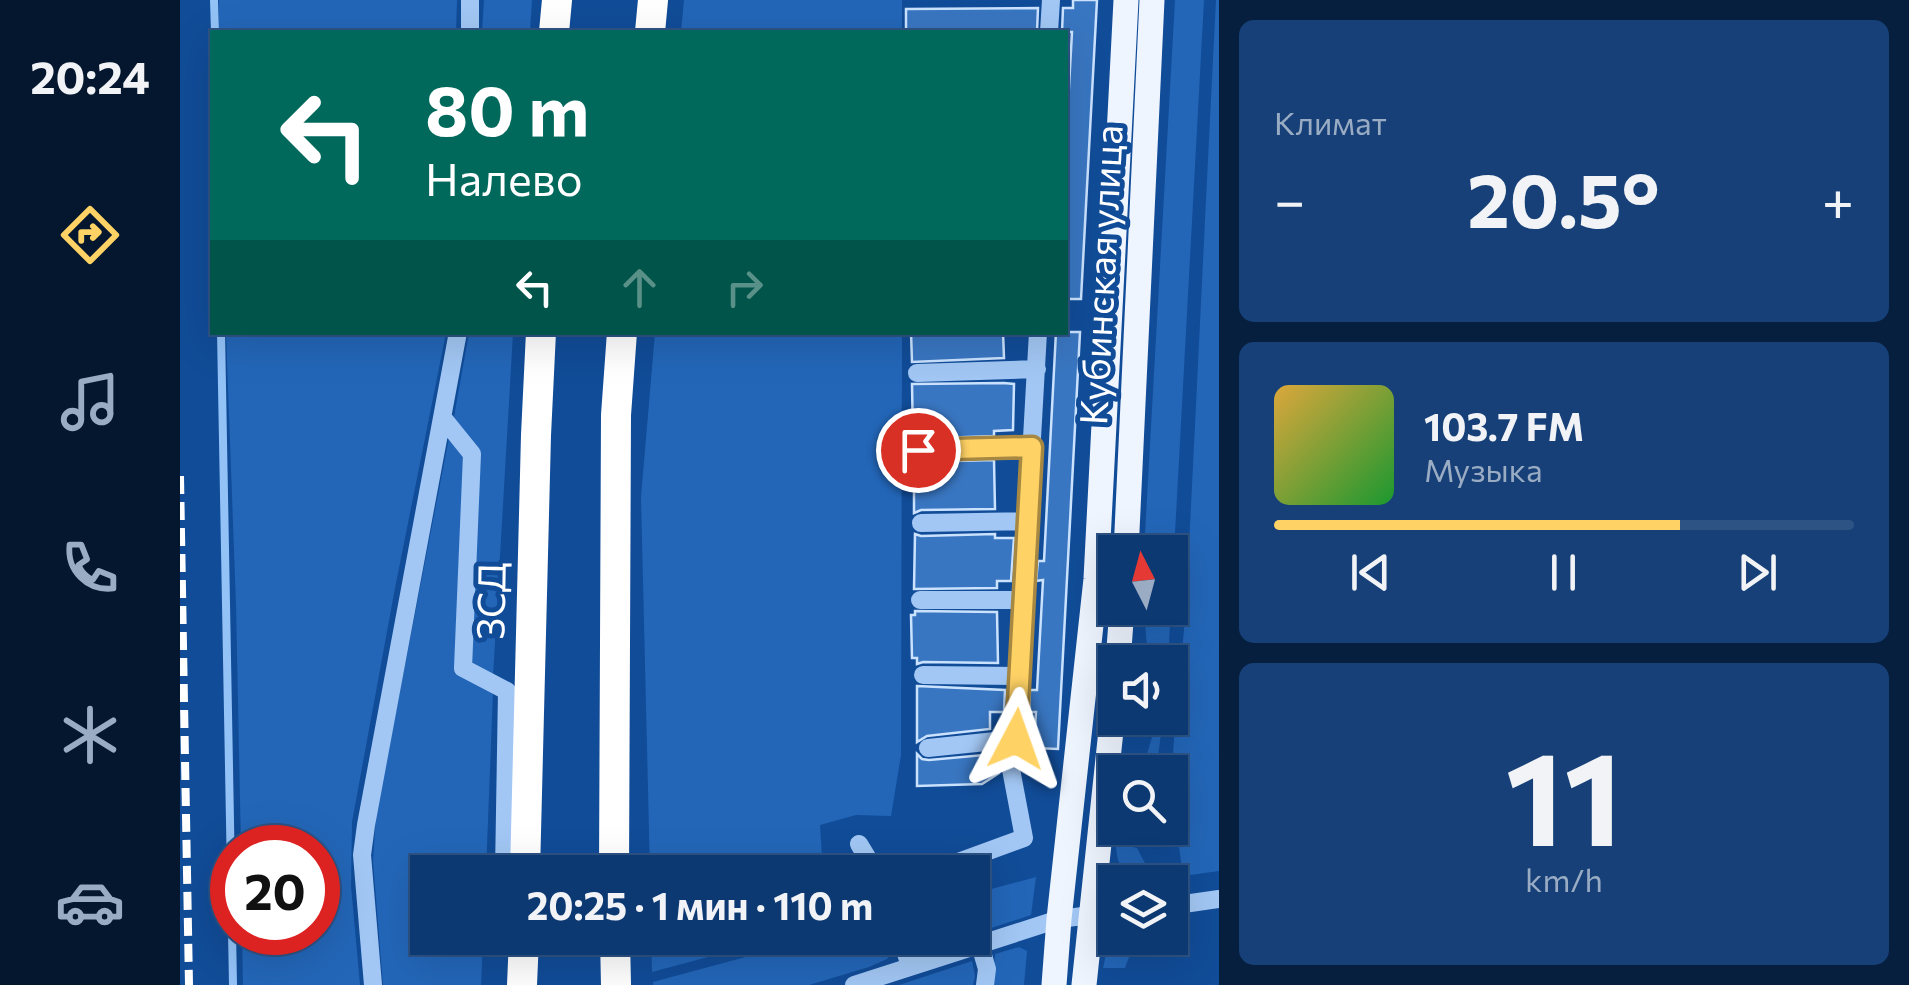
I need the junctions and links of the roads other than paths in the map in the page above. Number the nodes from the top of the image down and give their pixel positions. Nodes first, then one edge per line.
1 (470, 0) edge
2 (549, 0) edge
3 (557, 0) edge
4 (653, 0) edge
5 (1051, 0) edge
6 (1126, 0) edge
7 (1152, 0) edge
8 (470, 30) edge
9 (552, 30) edge
10 (552, 30) edge
11 (650, 30) edge
12 (1050, 30) edge
13 (457, 335) edge
14 (541, 335) edge
15 (622, 335) edge
16 (1038, 335) edge
17 (1037, 369) junction
18 (917, 373) dead end
19 (443, 418) junction
20 (1032, 447) junction
21 (918, 450) dead end
22 (1028, 521) junction
23 (920, 523) dead end
24 (1127, 535) edge
25 (920, 600) dead end
26 (1024, 600) junction
27 (924, 675) dead end
28 (1020, 676) junction
29 (1113, 735) edge
30 (928, 748) dead end
31 (602, 752) dead end
32 (1010, 764) dead end
33 (859, 844) dead end
34 (504, 855) edge
35 (525, 855) edge
36 (602, 855) edge
37 (614, 855) edge
38 (866, 855) edge
39 (978, 855) edge
40 (1105, 865) edge
41 (1219, 899) edge
42 (1188, 903) edge
43 (1098, 914) edge
44 (1059, 919) junction
45 (1098, 930) edge
46 (990, 941) edge
47 (523, 955) edge
48 (615, 955) edge
49 (906, 955) edge
50 (945, 955) edge
51 (983, 955) edge
52 (910, 966) junction
53 (373, 985) edge
54 (522, 985) edge
55 (616, 985) edge
56 (854, 985) edge
57 (984, 985) edge
58 (1054, 985) edge
59 (1084, 985) edge

1 - 8 street
2 - 9 main road
3 - 10 highway
4 - 11 highway
5 - 12 street
6 - 44 main road, Кубинская улица
7 - 24 main road, Кубинская улица
13 - 19 street
14 - 35 highway, ЗСД
15 - 37 highway
16 - 17 street
17 - 18 street
17 - 20 street
19 - 34 street
19 - 53 street
20 - 21 street
20 - 22 street
22 - 23 street
22 - 26 street
25 - 26 street
26 - 28 street
27 - 28 street
28 - 30 street
29 - 40 main road
31 - 36 street
32 - 39 street
33 - 38 street
41 - 42 street
43 - 44 street
44 - 46 street
44 - 58 main road, Кубинская улица
45 - 59 main road
47 - 54 highway
48 - 55 highway
49 - 52 street
50 - 52 street
51 - 57 street
52 - 56 street

